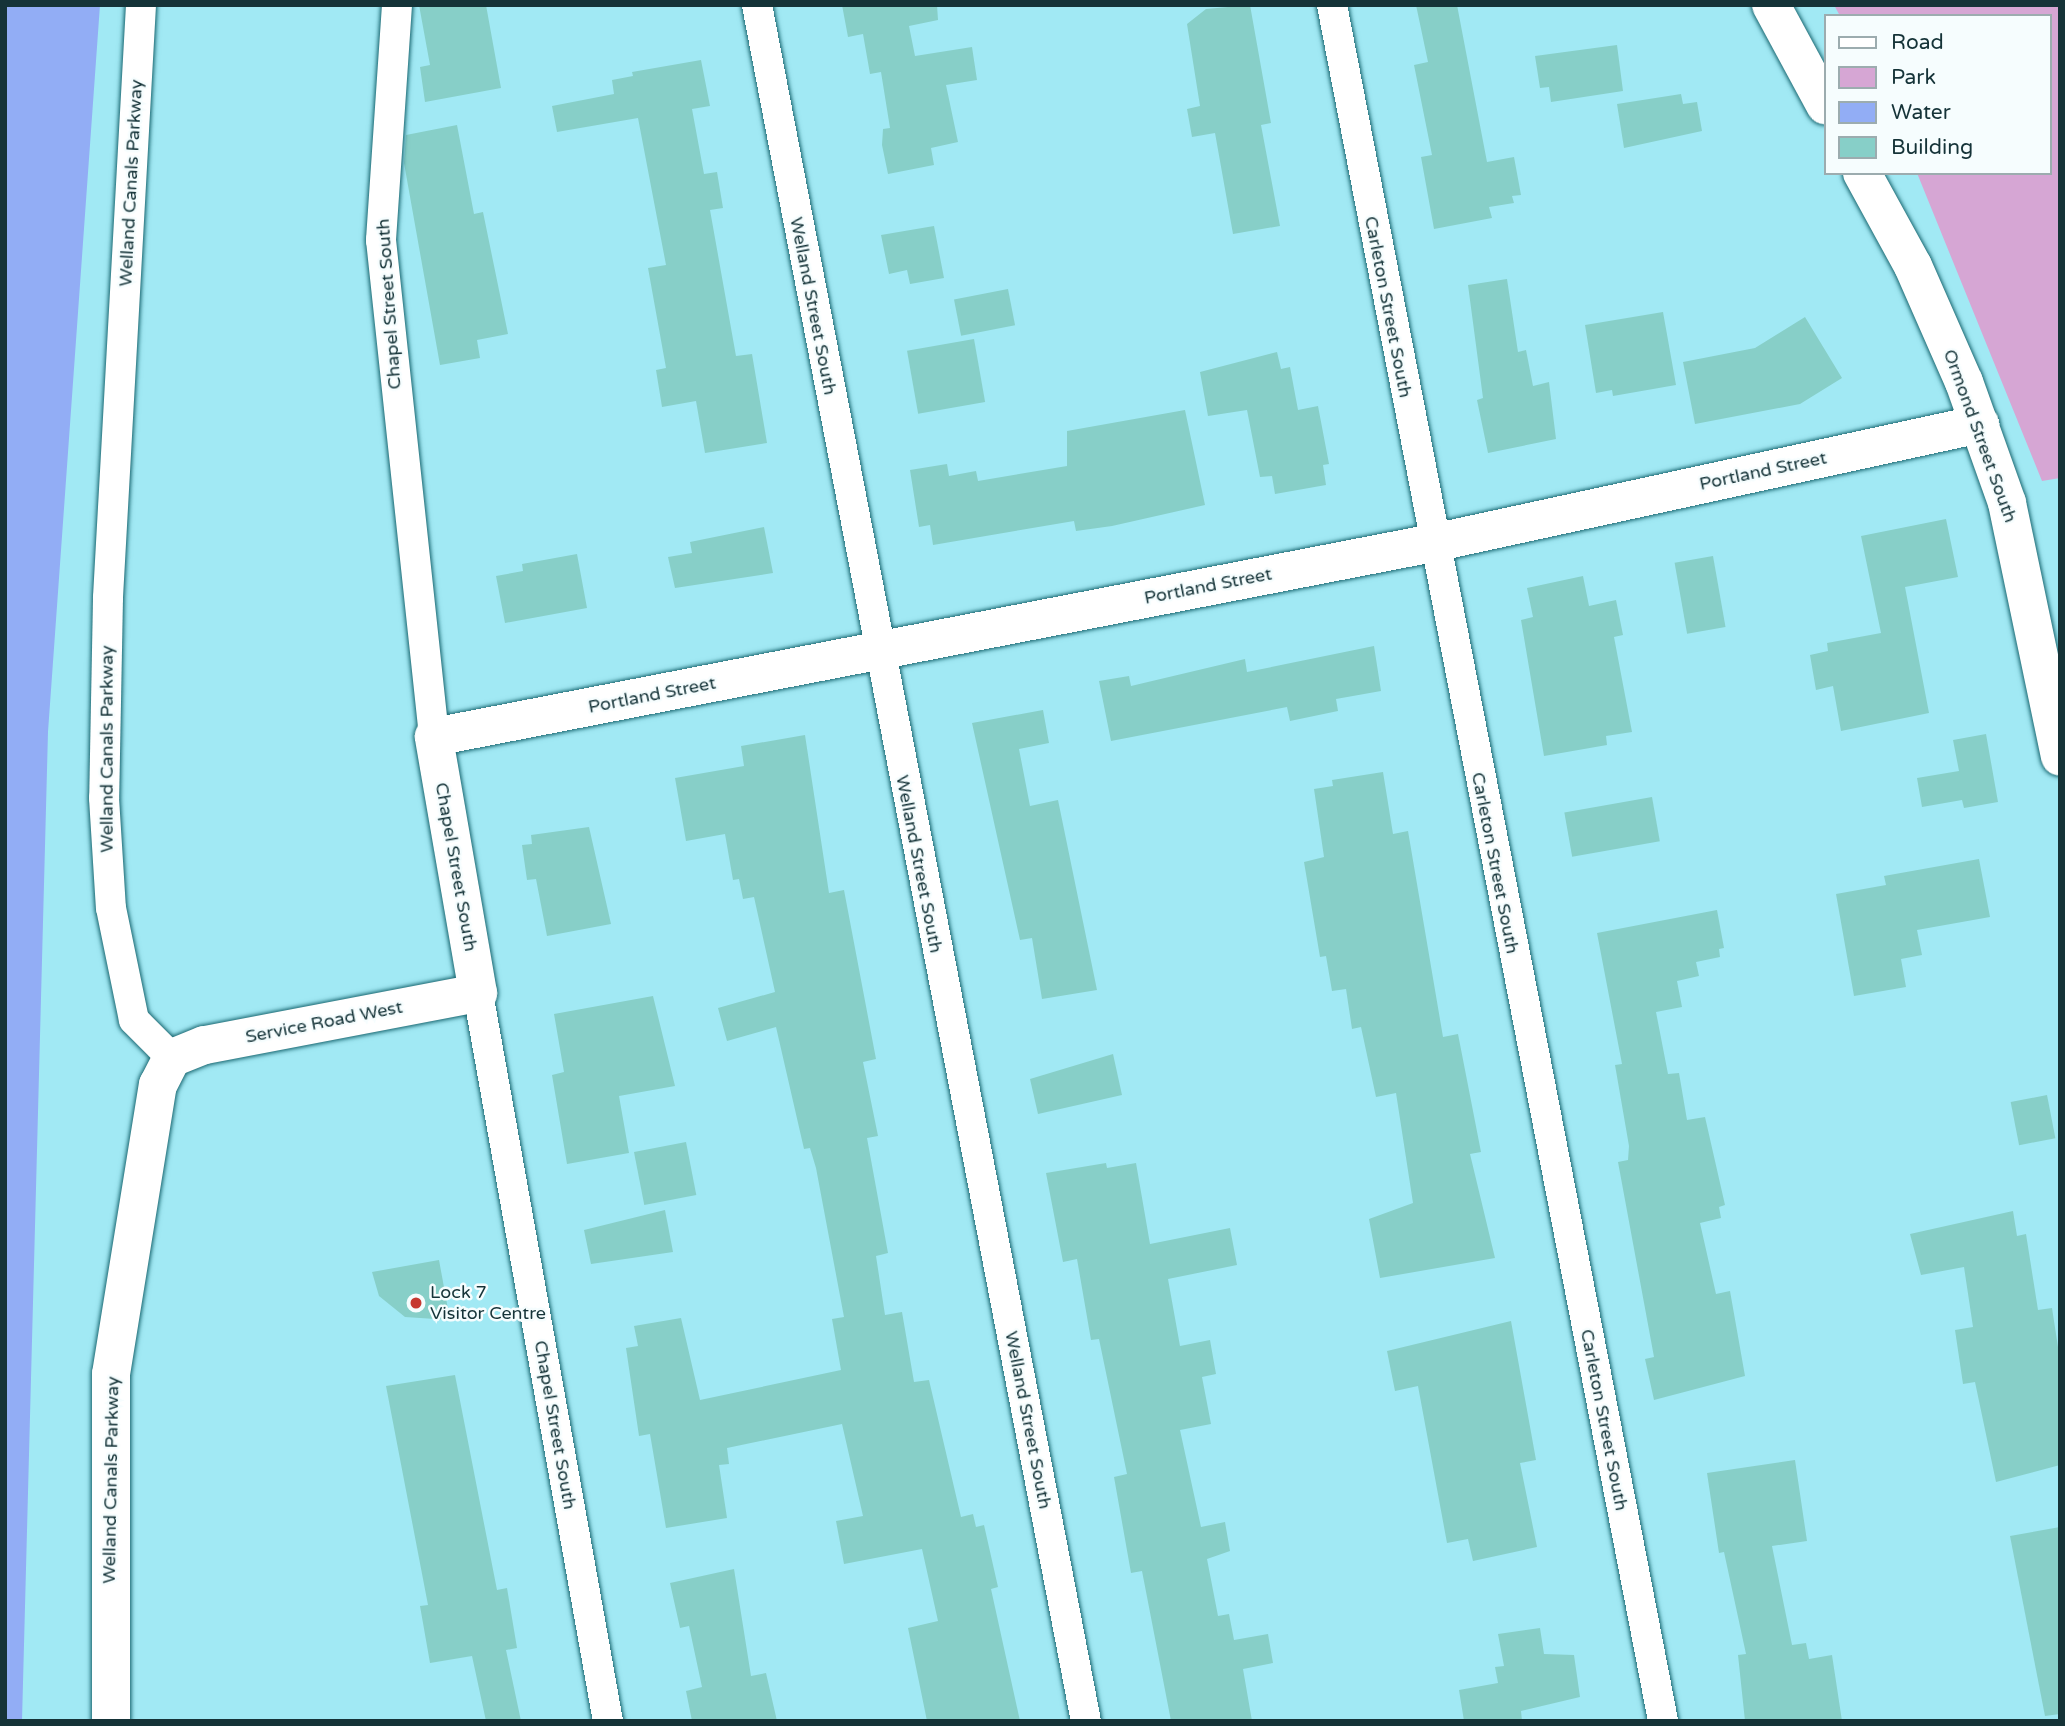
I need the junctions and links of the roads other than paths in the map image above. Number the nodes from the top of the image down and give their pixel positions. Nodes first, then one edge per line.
1 (141, 5) edge
2 (397, 5) edge
3 (758, 5) edge
4 (1332, 5) edge
5 (1771, 5) edge
6 (1824, 103) edge
7 (1863, 175) edge
8 (1980, 424) junction
9 (1433, 543) junction
10 (877, 651) junction
11 (434, 737) junction
12 (2060, 757) edge
13 (478, 993) junction
14 (188, 1051) junction
15 (111, 1721) edge
16 (608, 1721) edge
17 (1086, 1721) edge
18 (1663, 1721) edge

1 - 14 street, Welland Canals Parkway
2 - 11 street, Chapel Street South
3 - 10 street, Welland Street South
4 - 9 street, Carleton Street South
5 - 6 street
7 - 8 street, Ormond Street South
8 - 9 street, Portland Street
8 - 12 street, Ormond Street South
9 - 10 street, Portland Street
9 - 18 street, Carleton Street South
10 - 11 street, Portland Street
10 - 17 street, Welland Street South
11 - 13 street, Chapel Street South
13 - 14 street, Service Road West
13 - 16 street, Chapel Street South
14 - 15 street, Welland Canals Parkway

